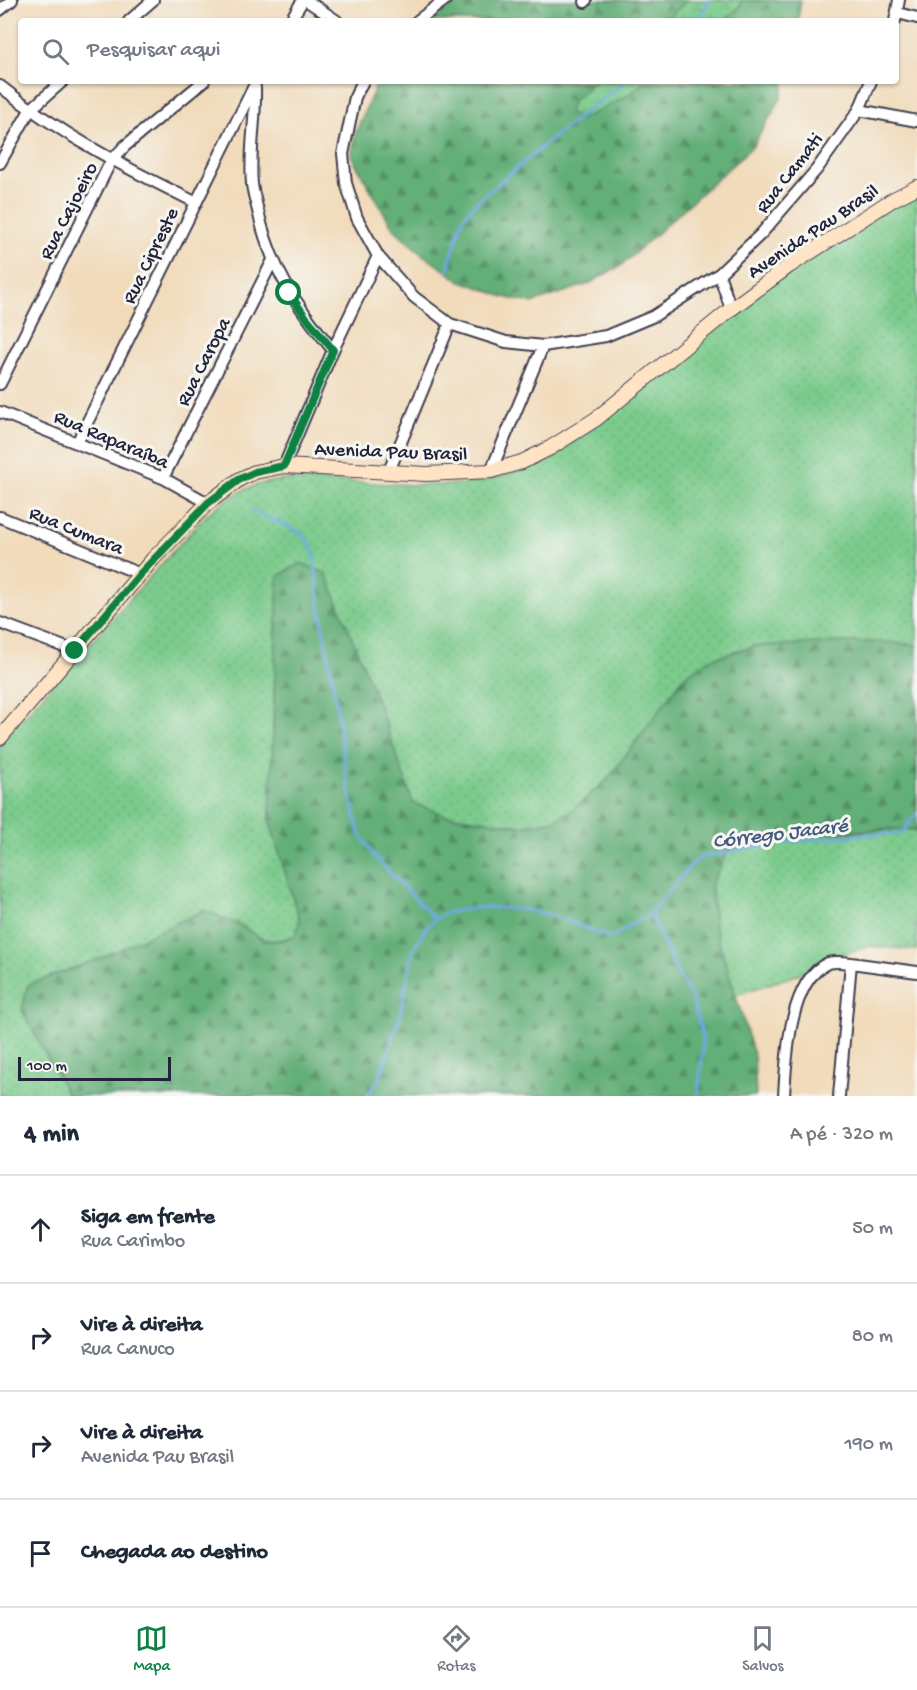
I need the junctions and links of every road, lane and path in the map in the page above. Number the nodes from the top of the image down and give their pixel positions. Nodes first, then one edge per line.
1 (12, 0) edge
2 (153, 0) edge
3 (304, 0) edge
4 (445, 0) edge
5 (899, 0) edge
6 (0, 10) edge
7 (896, 17) edge
8 (132, 18) edge
9 (290, 18) edge
10 (332, 18) edge
11 (421, 18) edge
12 (917, 18) edge
13 (60, 84) edge
14 (200, 84) edge
15 (255, 84) edge
16 (256, 84) edge
17 (362, 84) edge
18 (870, 84) edge
19 (0, 86) edge
20 (30, 110) junction
21 (859, 110) junction
22 (917, 121) edge
23 (111, 161) junction
24 (0, 163) edge
25 (917, 186) edge
26 (195, 202) junction
27 (378, 256) junction
28 (273, 260) junction
29 (719, 274) junction
30 (731, 309) junction
31 (450, 324) junction
32 (543, 346) junction
33 (333, 350) junction
34 (0, 384) edge
35 (0, 412) edge
36 (76, 442) junction
37 (284, 466) junction
38 (389, 471) junction
39 (491, 471) junction
40 (163, 478) junction
41 (208, 503) junction
42 (0, 517) edge
43 (140, 574) junction
44 (0, 623) edge
45 (75, 651) junction
46 (2, 733) edge
47 (851, 963) junction
48 (917, 972) edge
49 (784, 1096) edge
50 (839, 1096) edge

1 - 6 street
2 - 8 street
3 - 9 street
3 - 10 street
4 - 11 street
5 - 7 street
7 - 12 street
13 - 20 street
14 - 23 street, Rua Cajoeiro
15 - 26 street, Rua Cipreste
16 - 28 street
17 - 27 street, Rua Camati
18 - 21 street, Rua Camati
19 - 20 street
20 - 23 street
20 - 24 street
21 - 22 street
21 - 29 street, Rua Camati
23 - 26 street
23 - 34 street, Rua Cajoeiro
25 - 30 main road, Avenida Pau Brasil
26 - 36 street, Rua Cipreste
27 - 31 street, Rua Camati
27 - 33 street
28 - 33 street
28 - 40 street, Rua Caropa
29 - 30 street
29 - 32 street, Rua Camati
30 - 39 main road, Avenida Pau Brasil
31 - 32 street, Rua Camati
31 - 38 street
32 - 39 street
33 - 37 street
35 - 36 street, Rua Raparaíba
36 - 40 street, Rua Raparaíba
37 - 38 main road, Avenida Pau Brasil
37 - 41 main road, Avenida Pau Brasil
38 - 39 main road, Avenida Pau Brasil
40 - 41 street, Rua Raparaíba
41 - 43 main road, Avenida Pau Brasil
42 - 43 street, Rua Cumara
43 - 45 main road, Avenida Pau Brasil
44 - 45 street
45 - 46 main road, Avenida Pau Brasil
47 - 48 street
47 - 49 street
47 - 50 street

